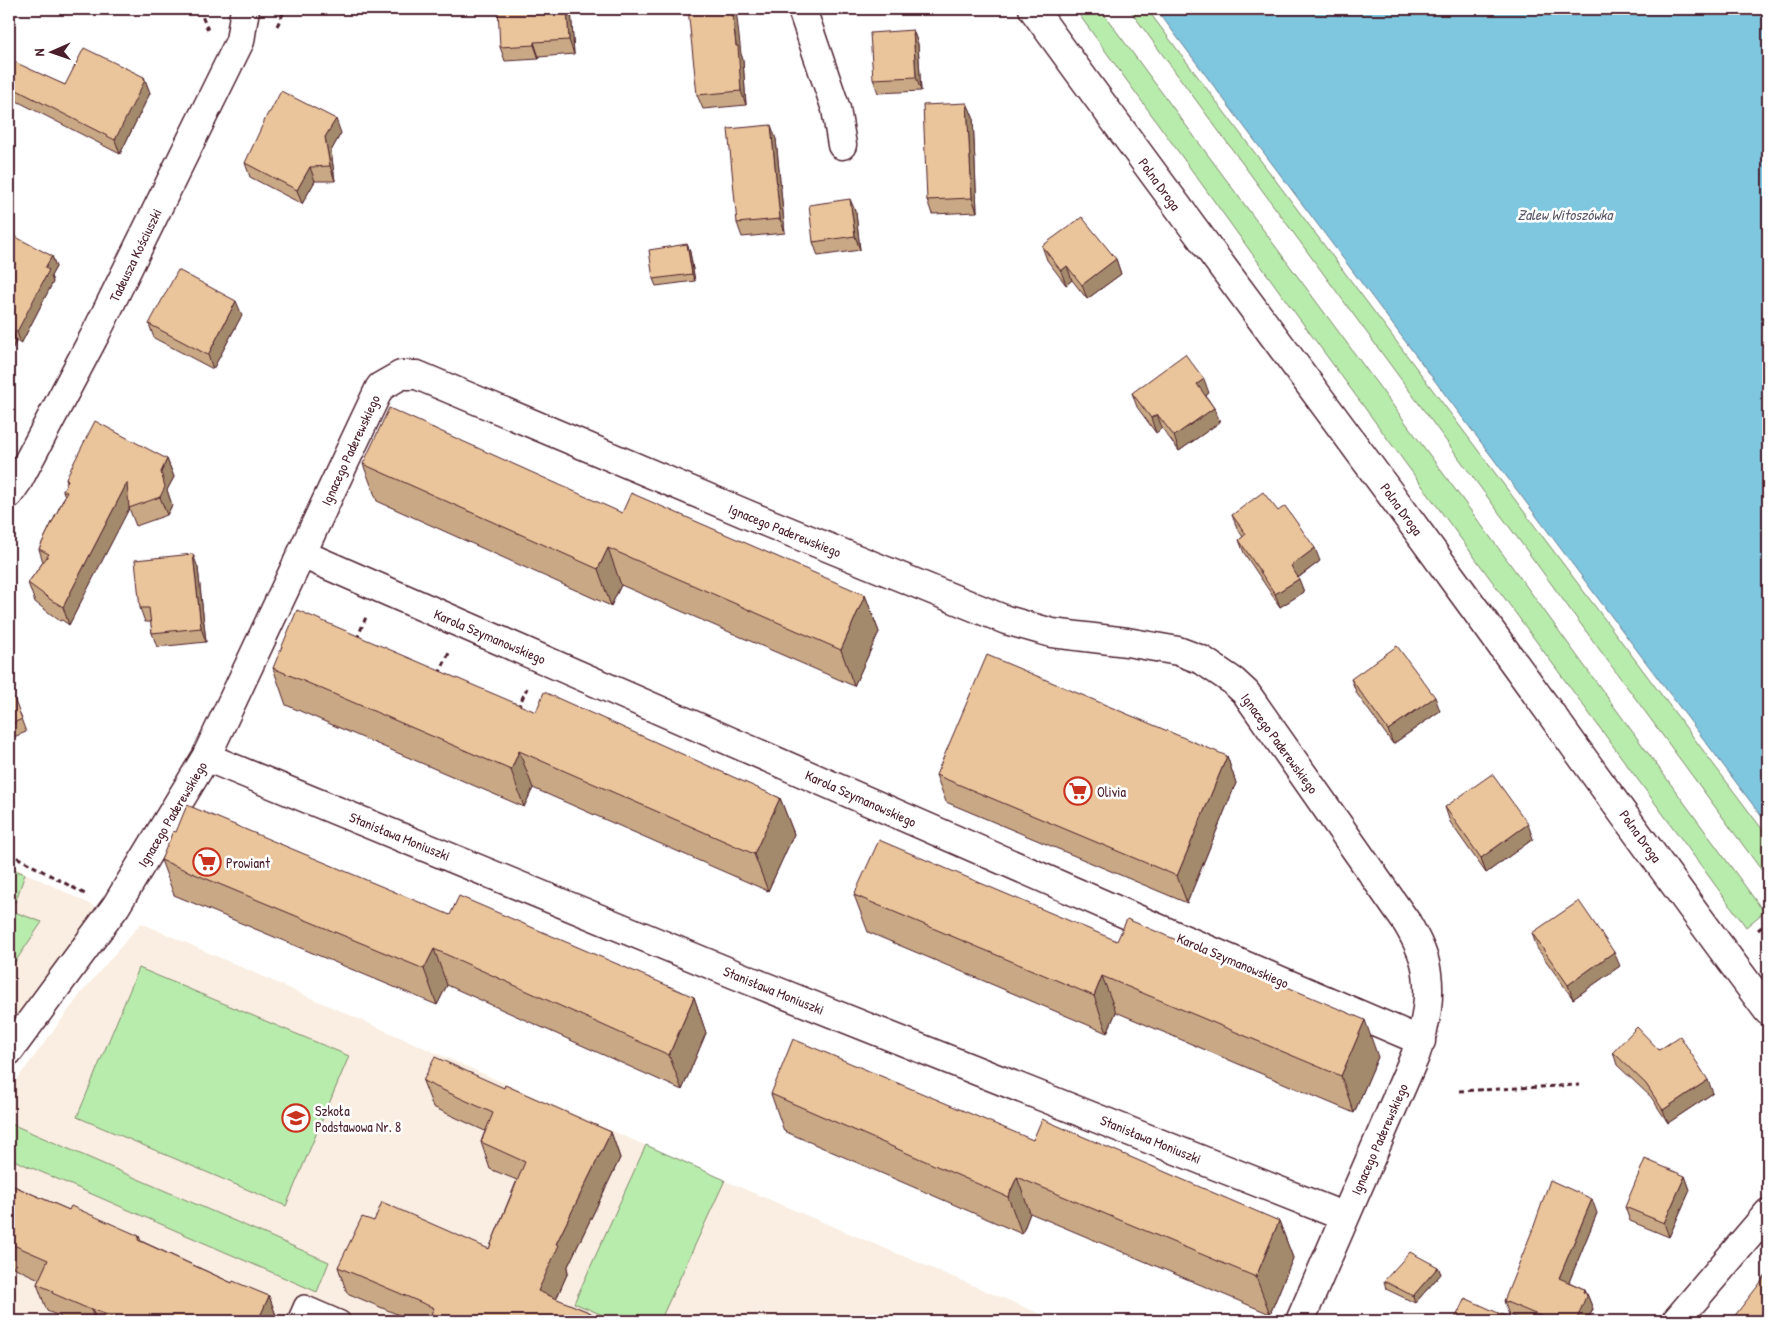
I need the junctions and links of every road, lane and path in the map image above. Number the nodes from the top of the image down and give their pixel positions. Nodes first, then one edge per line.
1 (246, 9) edge
2 (802, 9) edge
3 (1033, 9) edge
4 (842, 145) dead end
5 (9, 494) edge
6 (302, 554) junction
7 (369, 609) dead end
8 (355, 645) edge
9 (452, 645) dead end
10 (437, 680) edge
11 (527, 687) dead end
12 (516, 714) edge
13 (206, 757) junction
14 (9, 853) edge
15 (113, 911) junction
16 (1768, 922) edge
17 (1758, 930) dead end
18 (1768, 1011) edge
19 (1421, 1041) junction
20 (9, 1051) edge
21 (1579, 1085) dead end
22 (1459, 1091) dead end
23 (1768, 1213) edge
24 (1345, 1217) junction
25 (297, 1321) edge
26 (341, 1321) edge
27 (1300, 1321) edge
28 (1676, 1321) edge

1 - 5 street, Tadeusza Kościuszki
2 - 4 street
3 - 18 street, Polna Droga
6 - 13 street, Ignacego Paderewskiego
6 - 19 street, Karola Szymanowskiego
6 - 19 street, Ignacego Paderewskiego
7 - 8 path
9 - 10 path
11 - 12 path
13 - 15 street, Ignacego Paderewskiego
13 - 24 street, Stanisława Moniuszki
14 - 15 path
15 - 20 street, Ignacego Paderewskiego
16 - 17 path
19 - 24 street, Ignacego Paderewskiego
21 - 22 path
23 - 28 street
24 - 27 street, Ignacego Paderewskiego
25 - 26 lane

